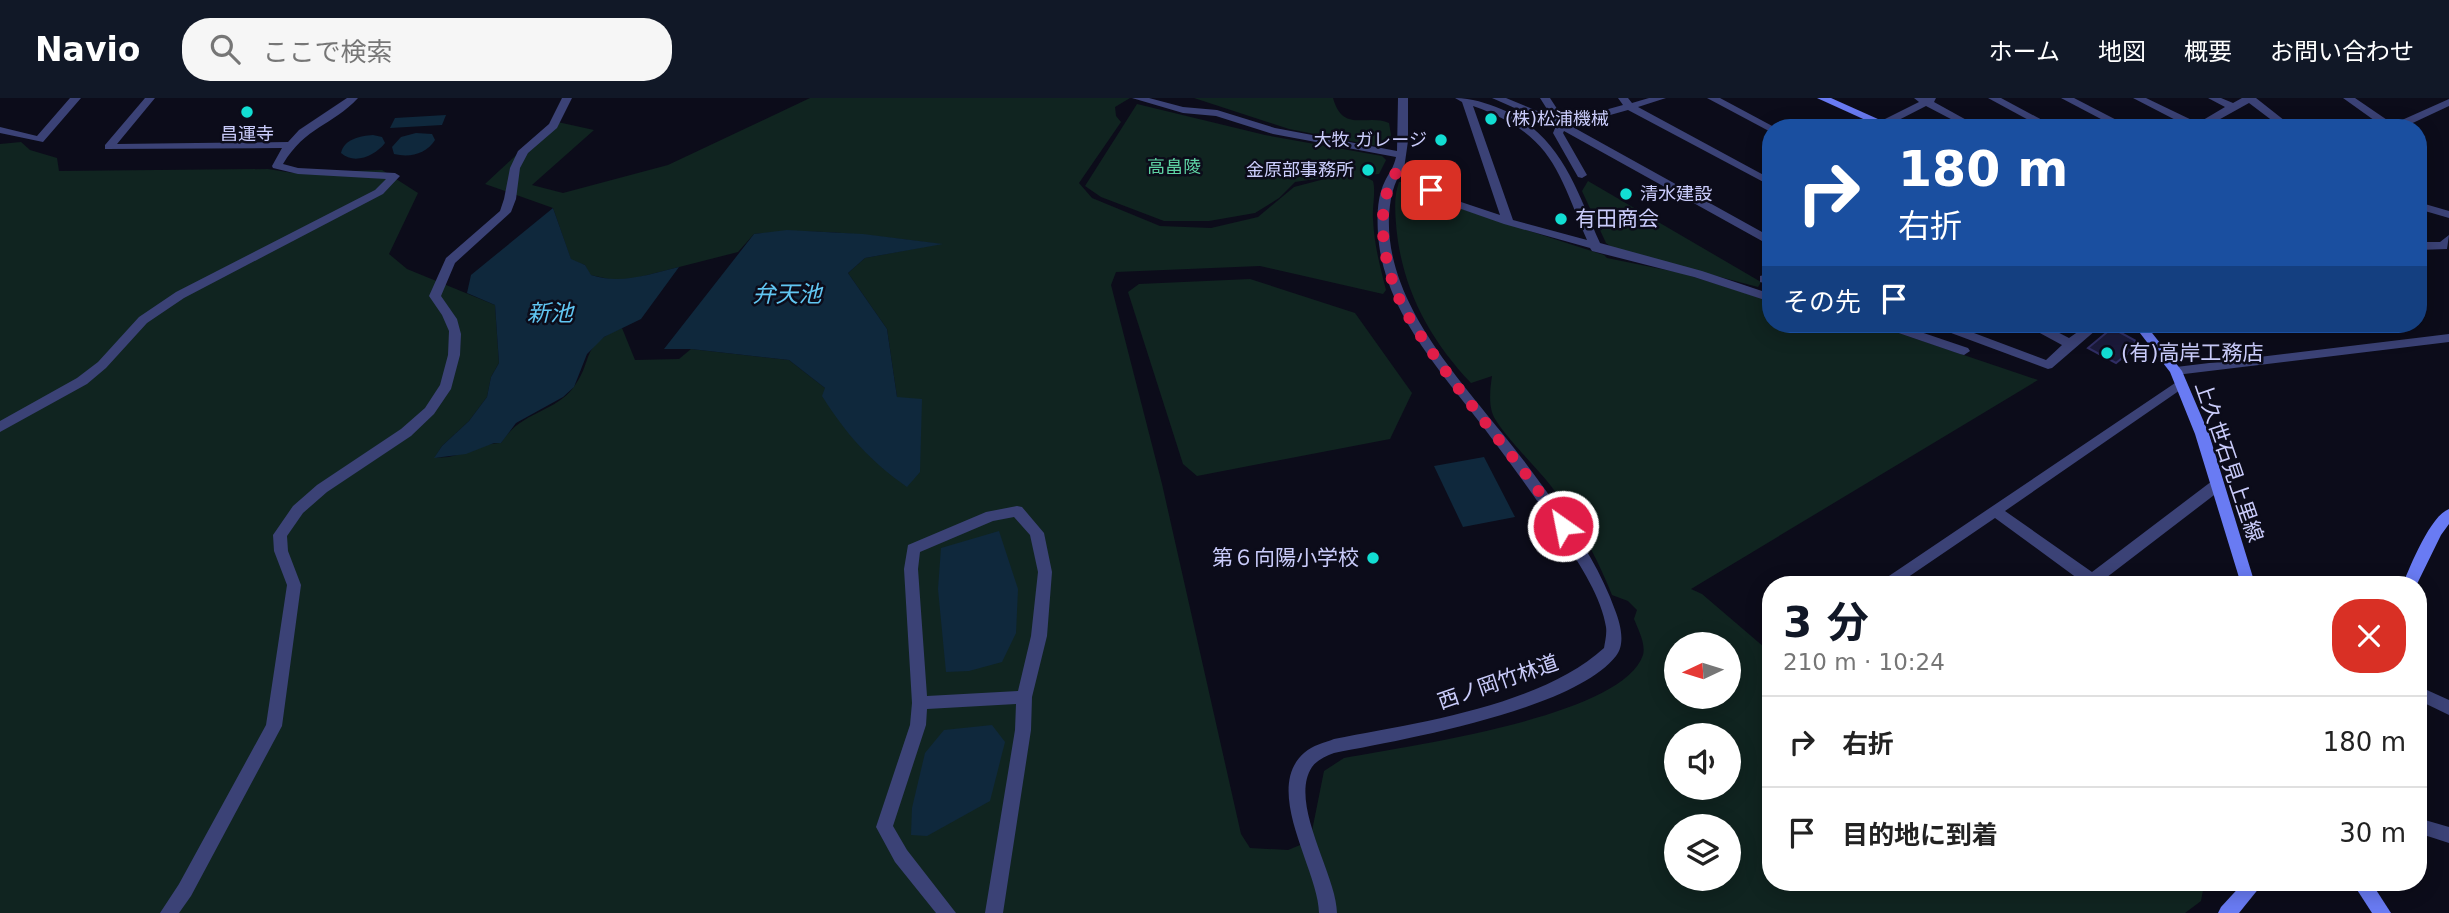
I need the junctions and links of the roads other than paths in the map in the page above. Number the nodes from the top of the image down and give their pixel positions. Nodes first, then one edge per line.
1 (76, 98) edge
2 (150, 98) edge
3 (353, 98) edge
4 (567, 98) edge
5 (1137, 98) edge
6 (1403, 98) edge
7 (1497, 98) edge
8 (1545, 98) edge
9 (1661, 98) edge
10 (1712, 98) edge
11 (1822, 98) edge
12 (1993, 98) edge
13 (2066, 98) edge
14 (2138, 98) edge
15 (2213, 98) edge
16 (2348, 98) edge
17 (1463, 99) edge
18 (1926, 99) edge
19 (1626, 102) edge
20 (2449, 102) edge
21 (2233, 107) junction
22 (1872, 119) edge
23 (1898, 119) edge
24 (1960, 119) edge
25 (2034, 119) edge
26 (2109, 119) edge
27 (2186, 119) edge
28 (2213, 119) edge
29 (2278, 119) edge
30 (2380, 119) edge
31 (2412, 119) edge
32 (1762, 123) edge
33 (1562, 125) junction
34 (0, 130) edge
35 (288, 145) junction
36 (1401, 155) junction
37 (1398, 170) junction
38 (1582, 176) dead end
39 (1762, 178) edge
40 (2427, 208) edge
41 (2449, 215) edge
42 (1508, 222) junction
43 (1762, 237) edge
44 (2449, 239) edge
45 (2427, 246) edge
46 (1595, 247) junction
47 (1762, 295) edge
48 (1911, 333) edge
49 (1963, 333) edge
50 (2050, 333) edge
51 (2085, 333) edge
52 (2146, 333) edge
53 (2449, 338) edge
54 (2070, 344) junction
55 (1964, 351) dead end
56 (2178, 377) junction
57 (0, 427) edge
58 (2217, 485) junction
59 (1995, 511) junction
60 (2449, 514) edge
61 (1900, 576) edge
62 (2081, 576) edge
63 (2099, 576) edge
64 (2245, 576) edge
65 (2414, 576) edge
66 (1024, 697) junction
67 (2427, 697) edge
68 (920, 703) junction
69 (2449, 708) edge
70 (2427, 828) edge
71 (2449, 835) edge
72 (2247, 891) edge
73 (2367, 891) edge
74 (1328, 912) edge
75 (169, 913) edge
76 (947, 913) edge
77 (994, 913) edge
78 (2227, 913) edge
79 (2382, 913) edge

1 - 34 street
2 - 35 street
3 - 35 street
4 - 75 street
5 - 36 street
6 - 36 street, 西ノ岡竹林道
7 - 33 street
8 - 33 street
9 - 19 street
10 - 32 street
11 - 22 main road
12 - 25 street
13 - 26 street
14 - 27 street
15 - 21 street
16 - 30 street
17 - 42 street
17 - 46 street
18 - 23 street
18 - 24 street
19 - 33 street
19 - 39 street
20 - 31 street
21 - 28 street
21 - 29 street
33 - 38 street
33 - 43 street
35 - 57 street
36 - 37 street, 西ノ岡竹林道
37 - 42 street
37 - 74 street, 西ノ岡竹林道
40 - 41 street
42 - 46 street
44 - 45 street
46 - 47 street
48 - 55 street
49 - 54 street
50 - 54 street
51 - 54 street
52 - 56 main road, 上久世石見上里線
53 - 56 street
56 - 58 main road, 上久世石見上里線
56 - 59 street
58 - 63 street
58 - 64 main road, 上久世石見上里線
59 - 61 street
59 - 62 street
60 - 65 main road
66 - 68 street
66 - 68 street
66 - 77 street
67 - 69 street
68 - 76 street
70 - 71 street
72 - 78 main road
73 - 79 main road

